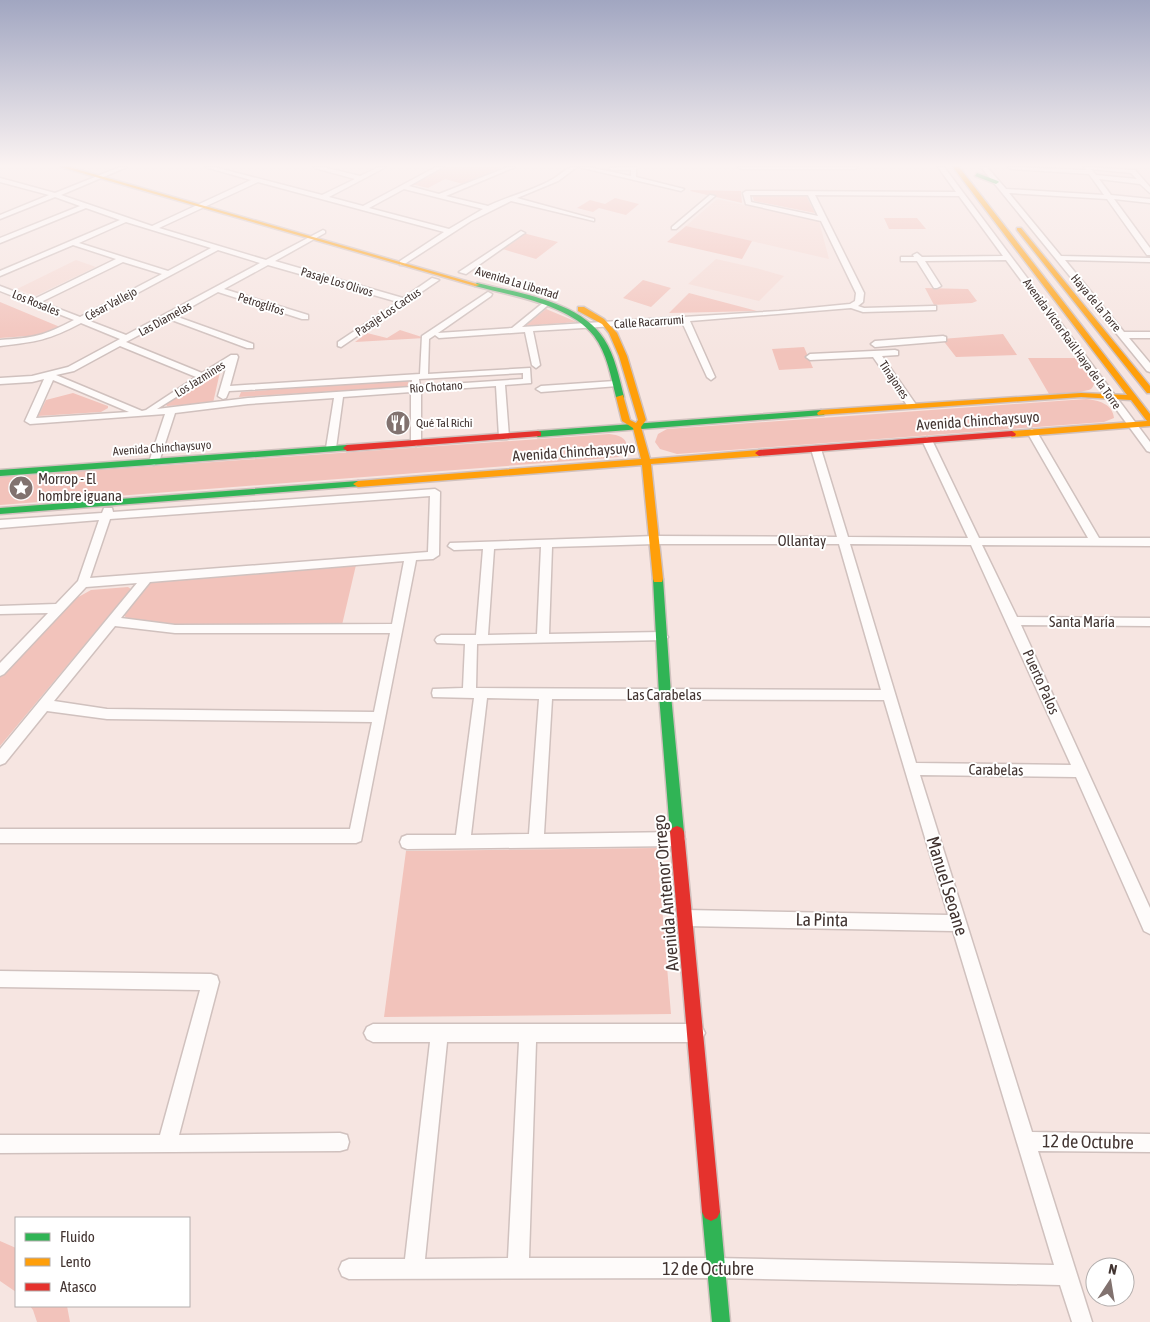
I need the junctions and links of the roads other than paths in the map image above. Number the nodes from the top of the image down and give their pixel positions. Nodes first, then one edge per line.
1 (30, 229) edge
2 (105, 229) edge
3 (155, 229) edge
4 (293, 229) edge
5 (299, 229) edge
6 (440, 229) edge
7 (457, 229) edge
8 (828, 229) edge
9 (987, 229) edge
10 (1004, 229) edge
11 (1019, 229) edge
12 (1034, 229) edge
13 (1132, 229) edge
14 (452, 232) junction
15 (521, 233) dead end
16 (318, 235) junction
17 (1138, 237) junction
18 (1150, 238) edge
19 (0, 241) edge
20 (73, 242) junction
21 (218, 248) junction
22 (1150, 253) edge
23 (917, 255) junction
24 (1009, 258) junction
25 (1058, 258) junction
26 (123, 259) junction
27 (904, 259) dead end
28 (1150, 260) edge
29 (407, 261) junction
30 (269, 262) junction
31 (463, 272) junction
32 (0, 274) edge
33 (169, 274) junction
34 (435, 280) dead end
35 (937, 286) dead end
36 (0, 288) edge
37 (218, 290) junction
38 (488, 294) dead end
39 (523, 294) junction
40 (403, 301) junction
41 (34, 302) junction
42 (544, 304) junction
43 (856, 304) junction
44 (933, 308) dead end
45 (170, 317) junction
46 (305, 317) dead end
47 (80, 320) junction
48 (685, 320) junction
49 (590, 325) junction
50 (607, 325) junction
51 (529, 330) junction
52 (513, 331) junction
53 (439, 335) dead end
54 (1122, 335) junction
55 (1150, 335) edge
56 (943, 339) dead end
57 (124, 341) junction
58 (0, 344) edge
59 (341, 344) dead end
60 (875, 344) dead end
61 (250, 346) dead end
62 (895, 353) dead end
63 (876, 354) junction
64 (810, 358) dead end
65 (624, 360) junction
66 (609, 361) junction
67 (536, 365) dead end
68 (1150, 370) edge
69 (50, 376) junction
70 (420, 376) junction
71 (203, 377) junction
72 (711, 378) dead end
73 (0, 382) edge
74 (335, 382) junction
75 (500, 383) junction
76 (615, 384) junction
77 (416, 388) junction
78 (225, 389) junction
79 (541, 389) dead end
80 (1150, 391) edge
81 (336, 394) junction
82 (1111, 396) junction
83 (1134, 398) junction
84 (1150, 399) edge
85 (220, 406) junction
86 (912, 406) junction
87 (171, 410) junction
88 (143, 412) junction
89 (1150, 419) edge
90 (1150, 423) edge
91 (1132, 425) junction
92 (638, 430) junction
93 (1032, 432) junction
94 (504, 437) junction
95 (927, 440) junction
96 (416, 443) junction
97 (331, 448) junction
98 (816, 448) junction
99 (1150, 449) edge
100 (645, 458) junction
101 (154, 462) junction
102 (0, 473) edge
103 (111, 502) junction
104 (0, 511) edge
105 (106, 516) junction
106 (0, 524) edge
107 (655, 540) junction
108 (844, 541) junction
109 (976, 541) junction
110 (1096, 542) junction
111 (1150, 542) edge
112 (547, 544) junction
113 (489, 545) junction
114 (454, 546) dead end
115 (411, 556) junction
116 (147, 578) junction
117 (83, 583) junction
118 (60, 608) junction
119 (0, 610) edge
120 (112, 621) junction
121 (1013, 621) junction
122 (1148, 624) edge
123 (397, 628) junction
124 (662, 637) junction
125 (543, 639) junction
126 (441, 640) dead end
127 (477, 640) junction
128 (0, 671) edge
129 (438, 693) dead end
130 (475, 694) junction
131 (546, 695) junction
132 (665, 695) junction
133 (889, 695) junction
134 (44, 705) junction
135 (379, 717) junction
136 (0, 759) edge
137 (911, 769) junction
138 (1081, 771) junction
139 (0, 836) edge
140 (678, 839) junction
141 (463, 841) junction
142 (536, 841) junction
143 (407, 842) dead end
144 (686, 918) junction
145 (958, 923) junction
146 (1150, 926) edge
147 (0, 979) edge
148 (373, 1033) dead end
149 (696, 1033) junction
150 (439, 1034) junction
151 (528, 1034) junction
152 (1026, 1141) junction
153 (340, 1142) dead end
154 (1150, 1143) edge
155 (0, 1144) edge
156 (167, 1144) junction
157 (518, 1268) junction
158 (716, 1268) junction
159 (349, 1269) dead end
160 (414, 1269) junction
161 (1067, 1275) junction
162 (721, 1322) edge
163 (1082, 1322) edge

1 - 19 street
2 - 20 street
3 - 21 street, Pasaje Los Olivos
4 - 16 main road, Avenida La Libertad
5 - 16 main road, Avenida La Libertad
6 - 14 street
7 - 14 street
8 - 43 street
9 - 24 street, Avenida Víctor Raúl Haya de la Torre
10 - 83 main road
11 - 80 main road
12 - 25 street, Haya de la Torre
13 - 17 street
14 - 29 street
15 - 31 street
16 - 29 main road, Avenida La Libertad
16 - 30 street, Las Diamelas
17 - 18 street
17 - 22 street
20 - 26 street
20 - 32 street
21 - 30 street, Pasaje Los Olivos
21 - 33 street, César Vallejo
23 - 24 street
23 - 27 street
23 - 35 street
24 - 82 street, Avenida Víctor Raúl Haya de la Torre
25 - 28 street
25 - 54 street, Haya de la Torre
26 - 33 street
26 - 41 street
29 - 31 main road, Avenida La Libertad
29 - 39 main road, Avenida La Libertad
30 - 37 street, Las Diamelas
30 - 40 street, Pasaje Los Olivos
31 - 39 main road, Avenida La Libertad
33 - 47 street, César Vallejo
34 - 40 street, Pasaje Los Cactus
36 - 41 street, Los Rosales
37 - 45 street, Las Diamelas
37 - 46 street, Petroglifos
38 - 70 street
39 - 42 main road, Avenida La Libertad
39 - 50 main road, Avenida La Libertad
40 - 59 street, Pasaje Los Cactus
41 - 47 street, Los Rosales
42 - 49 main road, Avenida La Libertad
42 - 52 street
43 - 44 street, Calle Racarrumi
43 - 48 street, Calle Racarrumi
45 - 57 street, Las Diamelas
45 - 61 street
47 - 57 street, Los Rosales
47 - 58 street, César Vallejo
48 - 50 street, Calle Racarrumi
48 - 72 street
49 - 50 street, Calle Racarrumi
49 - 51 street, Calle Racarrumi
49 - 66 main road, Avenida La Libertad
50 - 65 main road, Avenida La Libertad
51 - 52 street, Calle Racarrumi
51 - 67 street
52 - 53 street, Calle Racarrumi
54 - 55 street
54 - 68 street, Haya de la Torre
56 - 60 street
57 - 69 street, Las Diamelas
57 - 71 street, Los Rosales
62 - 63 street
63 - 64 street
63 - 86 street, Tinajones
65 - 66 main road
65 - 92 main road, Avenida La Libertad
66 - 76 main road, Avenida La Libertad
69 - 73 street, Las Diamelas
69 - 88 street
69 - 88 street, Río Chotano
70 - 74 street, Río Chotano
70 - 75 street, Río Chotano
70 - 77 street
71 - 78 street, Los Jazmines
71 - 88 street, Los Jazmines
74 - 78 street, Río Chotano
74 - 81 street
75 - 77 street, Río Chotano
75 - 94 street
76 - 79 street
76 - 92 main road, Avenida La Libertad
77 - 81 street, Río Chotano
77 - 96 street
78 - 85 street, Los Jazmines
81 - 85 street, Río Chotano
81 - 97 street
82 - 83 main road, Avenida Chinchaysuyo
82 - 86 main road, Avenida Chinchaysuyo
82 - 91 street, Avenida Víctor Raúl Haya de la Torre
83 - 84 main road, Avenida Chinchaysuyo
83 - 89 main road
85 - 87 street, Río Chotano
86 - 92 main road, Avenida Chinchaysuyo
87 - 88 street, Río Chotano
87 - 101 street, Los Jazmines
90 - 91 main road, Avenida Chinchaysuyo
91 - 93 main road, Avenida Chinchaysuyo
91 - 99 street, Avenida Víctor Raúl Haya de la Torre
92 - 94 main road, Avenida Chinchaysuyo
92 - 100 main road, Avenida La Libertad
93 - 95 main road, Avenida Chinchaysuyo
93 - 110 street
94 - 96 main road, Avenida Chinchaysuyo
95 - 98 main road, Avenida Chinchaysuyo
95 - 109 street, Puerto Palos
96 - 97 main road, Avenida Chinchaysuyo
97 - 101 main road, Avenida Chinchaysuyo
98 - 100 main road, Avenida Chinchaysuyo
98 - 108 street, Manuel Seoane
100 - 103 main road, Avenida Chinchaysuyo
100 - 107 main road, Avenida Antenor Orrego
101 - 102 main road, Avenida Chinchaysuyo
103 - 104 main road, Avenida Chinchaysuyo
103 - 105 street
105 - 106 street
105 - 115 street
105 - 117 street
107 - 108 street, Ollantay
107 - 112 street, Ollantay
107 - 124 main road, Avenida Antenor Orrego
108 - 109 street, Ollantay
108 - 133 street, Manuel Seoane
109 - 110 street, Ollantay
109 - 121 street, Puerto Palos
110 - 111 street, Ollantay
112 - 113 street, Ollantay
112 - 125 street
113 - 114 street, Ollantay
113 - 127 street
115 - 116 street
115 - 123 street
116 - 117 street
116 - 120 street
117 - 118 street
118 - 119 street
118 - 128 street
120 - 123 street
120 - 134 street
121 - 122 street, Santa María
121 - 138 street, Puerto Palos
123 - 135 street
124 - 125 street
124 - 132 main road, Avenida Antenor Orrego
125 - 127 street
126 - 127 street
127 - 130 street
129 - 130 street, Las Carabelas
130 - 131 street, Las Carabelas
130 - 141 street
131 - 132 street, Las Carabelas
131 - 142 street
132 - 133 street, Las Carabelas
132 - 140 main road, Avenida Antenor Orrego
133 - 137 street, Manuel Seoane
134 - 135 street
134 - 136 street
135 - 139 street
137 - 138 street, Carabelas
137 - 145 street, Manuel Seoane
138 - 146 street, Puerto Palos
140 - 142 street
140 - 144 main road, Avenida Antenor Orrego
141 - 142 street
141 - 143 street
144 - 145 street, La Pinta
144 - 149 main road, Avenida Antenor Orrego
145 - 152 street, Manuel Seoane
147 - 156 street
148 - 150 street
149 - 151 street
149 - 158 main road, Avenida Antenor Orrego
150 - 151 street
150 - 160 street
151 - 157 street
152 - 154 street, 12 de Octubre
152 - 161 street, Manuel Seoane
153 - 156 street
155 - 156 street
157 - 158 street, 12 de Octubre
157 - 160 street, 12 de Octubre
158 - 161 street, 12 de Octubre
158 - 162 main road, Avenida Antenor Orrego
159 - 160 street, 12 de Octubre
161 - 163 street, Manuel Seoane

